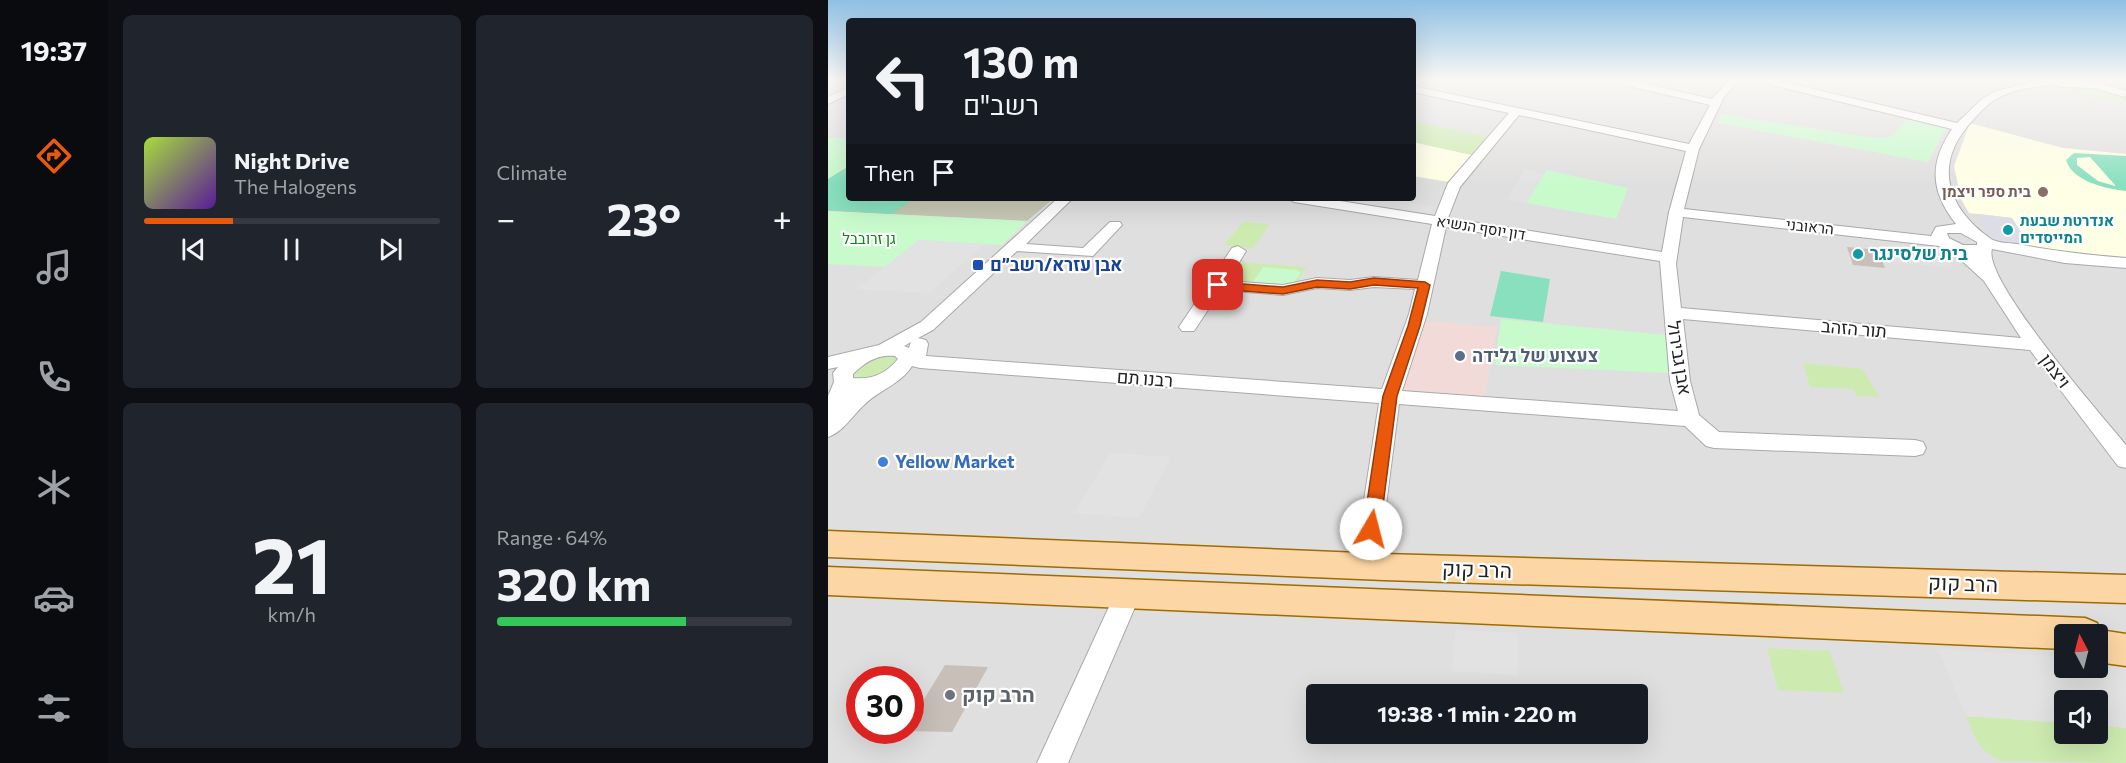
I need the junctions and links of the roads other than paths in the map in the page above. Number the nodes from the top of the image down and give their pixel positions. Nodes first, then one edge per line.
1 (1514, 115) edge
2 (1528, 115) edge
3 (1710, 115) edge
4 (1907, 115) edge
5 (1972, 115) edge
6 (1958, 127) junction
7 (1693, 149) junction
8 (1063, 201) edge
9 (1074, 201) edge
10 (1313, 201) edge
11 (1948, 204) junction
12 (1676, 212) junction
13 (1440, 221) junction
14 (1115, 225) dead end
15 (1943, 238) junction
16 (1981, 241) junction
17 (1023, 248) junction
18 (1238, 250) dead end
19 (1669, 258) junction
20 (2126, 263) edge
21 (1990, 279) junction
22 (1218, 285) junction
23 (1425, 285) junction
24 (1672, 313) junction
25 (1188, 327) dead end
26 (2036, 345) junction
27 (878, 351) junction
28 (913, 351) junction
29 (828, 363) edge
30 (838, 377) edge
31 (890, 377) junction
32 (1390, 396) junction
33 (828, 408) edge
34 (1690, 419) junction
35 (828, 429) edge
36 (1915, 448) dead end
37 (2126, 460) edge
38 (828, 544) edge
39 (1384, 567) junction
40 (828, 580) edge
41 (2126, 589) edge
42 (1128, 593) junction
43 (1987, 631) junction
44 (2054, 633) edge
45 (2108, 635) edge
46 (2126, 636) edge
47 (2054, 641) edge
48 (2108, 648) edge
49 (2126, 650) edge
50 (1052, 763) edge

1 - 13 street
2 - 7 street
3 - 7 street, אבן גבירול
4 - 6 street
5 - 6 street
6 - 11 street
7 - 12 street, אבן גבירול
8 - 27 street
9 - 17 street
10 - 13 street, דון יוסף הנשיא
11 - 15 street
11 - 16 street
12 - 15 street, הראובני
12 - 19 street, אבן גבירול
13 - 19 street, דון יוסף הנשיא
13 - 23 street
14 - 17 street
15 - 16 street, הראובני
15 - 21 street, ויצמן
16 - 20 street, הראובני
16 - 21 street, ויצמן
17 - 28 street
18 - 22 street
19 - 24 street, אבן גבירול
21 - 26 street, ויצמן
22 - 23 street
22 - 25 street
23 - 32 street
24 - 26 street, תור הזהב
24 - 34 street, אבן גבירול
26 - 37 street, ויצמן
27 - 28 street
27 - 29 street
27 - 30 street
28 - 31 street
28 - 32 street, רבנו תם
30 - 31 street
30 - 33 street
31 - 35 street
32 - 34 street
32 - 39 street
34 - 36 street, אבן גבירול
38 - 39 main road, הרב קוק
39 - 41 main road, הרב קוק
40 - 42 main road, הרב קוק
42 - 43 main road, הרב קוק
42 - 50 street
43 - 44 main road, הרב קוק
43 - 47 main road
45 - 46 main road
48 - 49 main road

